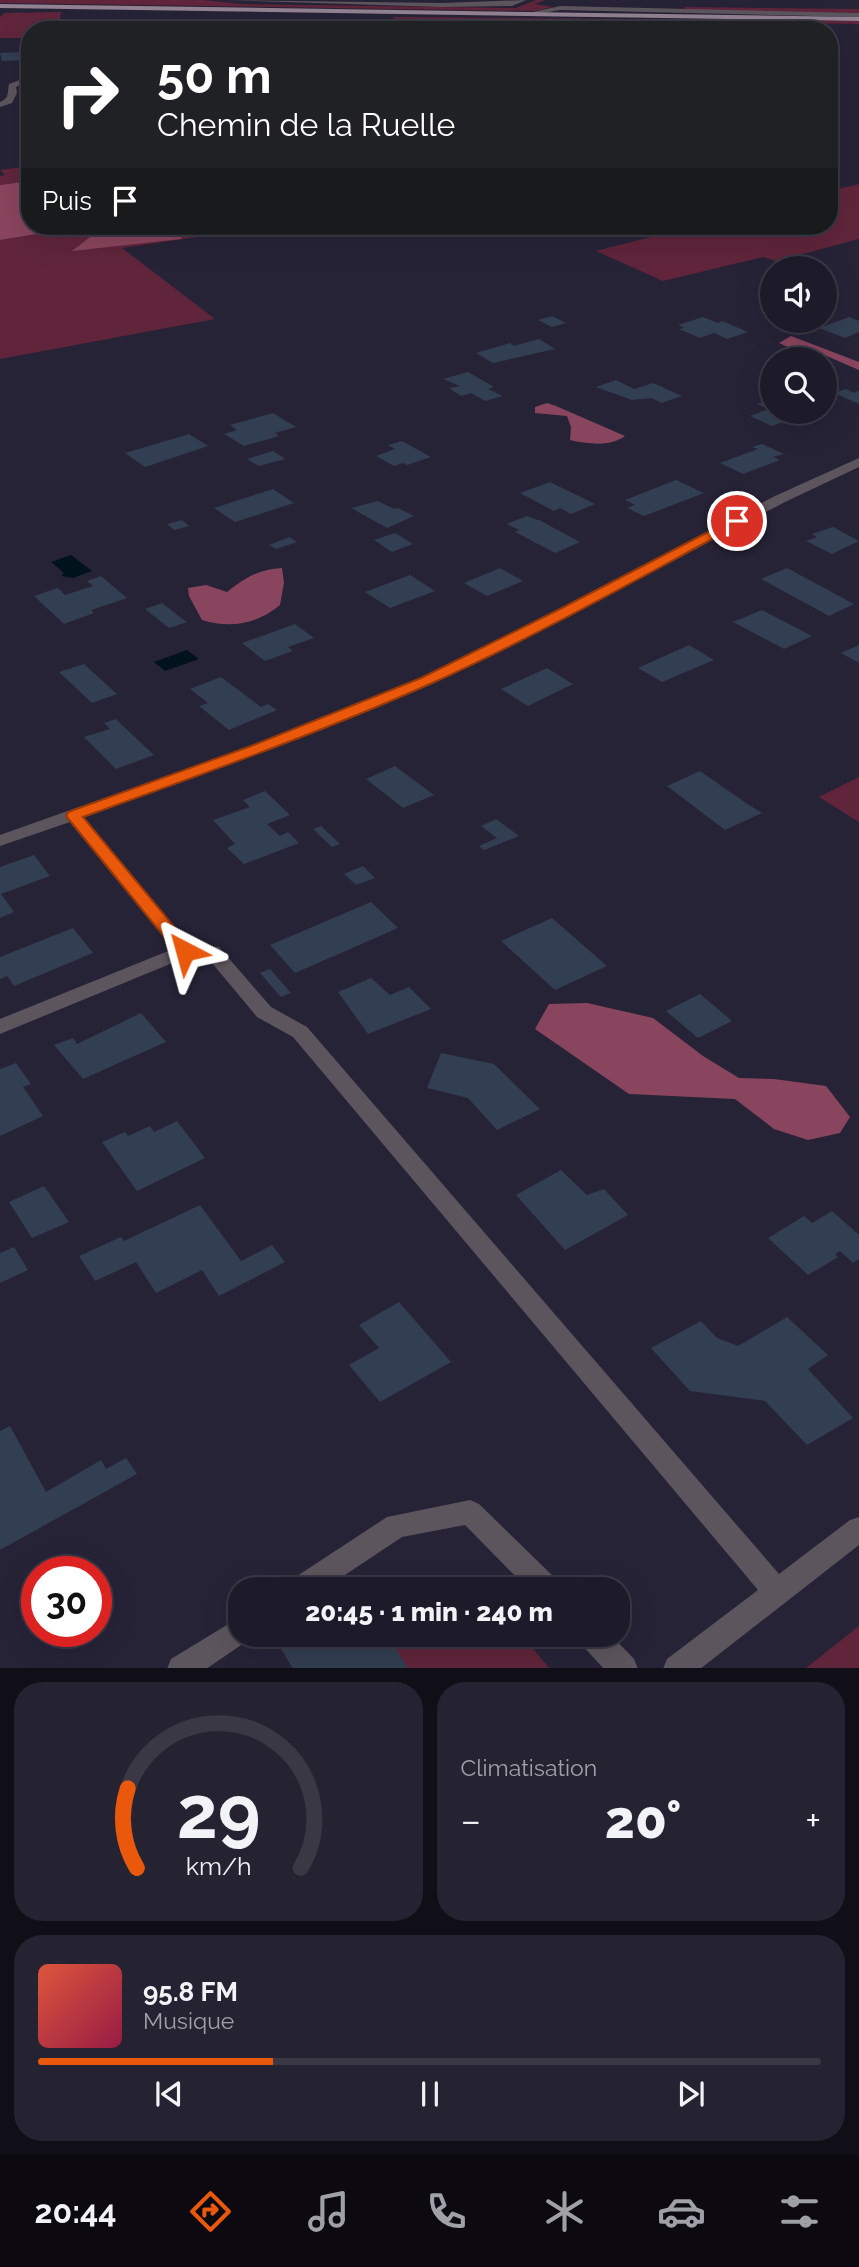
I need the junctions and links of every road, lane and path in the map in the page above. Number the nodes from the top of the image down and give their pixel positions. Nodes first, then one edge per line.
1 (230, 0) edge
2 (523, 0) edge
3 (580, 0) edge
4 (594, 1) edge
5 (696, 4) dead end
6 (0, 6) edge
7 (560, 8) junction
8 (859, 8) edge
9 (586, 9) junction
10 (527, 14) junction
11 (571, 14) junction
12 (859, 17) edge
13 (21, 82) edge
14 (0, 105) edge
15 (859, 462) edge
16 (74, 816) junction
17 (0, 841) edge
18 (185, 951) junction
19 (0, 1027) edge
20 (859, 1530) edge
21 (319, 1577) edge
22 (535, 1577) edge
23 (777, 1592) junction
24 (228, 1638) edge
25 (604, 1647) edge
26 (181, 1668) edge
27 (624, 1668) edge
28 (677, 1668) edge

1 - 2 street
3 - 7 street
4 - 9 street
5 - 8 street
6 - 10 main road
7 - 9 street
7 - 10 street
9 - 11 street
9 - 12 street
10 - 11 main road
11 - 12 main road
13 - 14 street
15 - 16 street
16 - 17 street
16 - 18 street
18 - 19 street
18 - 23 street
20 - 23 street
21 - 22 street
23 - 28 street
24 - 26 street
25 - 27 street

